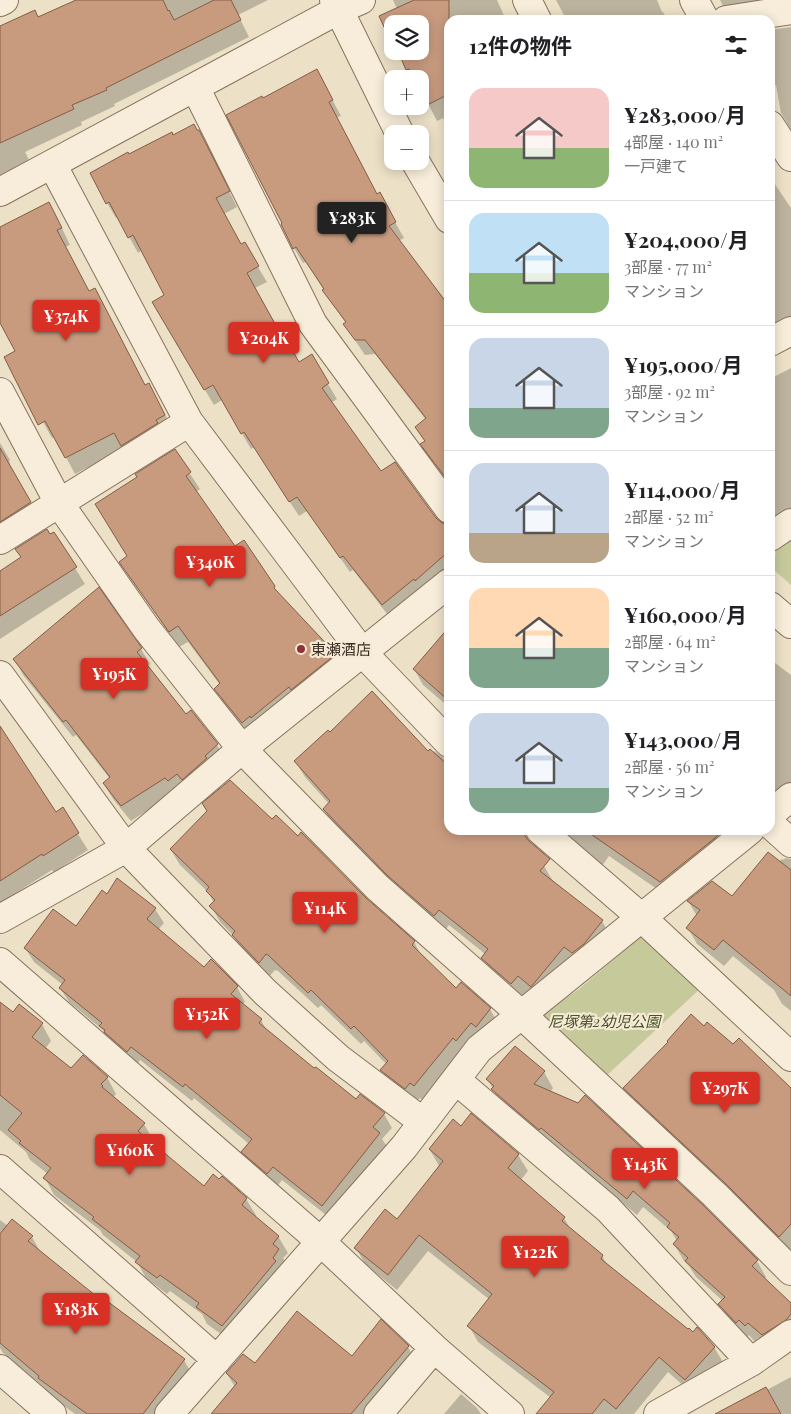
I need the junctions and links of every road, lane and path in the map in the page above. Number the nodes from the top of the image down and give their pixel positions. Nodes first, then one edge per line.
1 (4, 0) edge
2 (526, 0) edge
3 (694, 0) edge
4 (0, 2) edge
5 (344, 3) edge
6 (791, 10) edge
7 (534, 15) edge
8 (702, 15) edge
9 (758, 15) edge
10 (195, 87) junction
11 (396, 125) edge
12 (775, 132) edge
13 (789, 152) edge
14 (52, 164) junction
15 (420, 170) edge
16 (0, 192) edge
17 (444, 210) edge
18 (791, 331) edge
19 (775, 339) edge
20 (0, 392) edge
21 (189, 422) junction
22 (444, 502) edge
23 (59, 503) junction
24 (791, 523) edge
25 (775, 534) edge
26 (0, 540) edge
27 (444, 587) edge
28 (775, 610) edge
29 (791, 624) edge
30 (362, 652) junction
31 (0, 675) edge
32 (444, 738) edge
33 (242, 749) junction
34 (791, 797) edge
35 (775, 810) edge
36 (775, 829) edge
37 (546, 835) edge
38 (744, 835) edge
39 (791, 843) edge
40 (126, 848) junction
41 (642, 918) junction
42 (0, 919) edge
43 (0, 962) edge
44 (522, 1015) junction
45 (791, 1057) edge
46 (456, 1080) junction
47 (423, 1122) junction
48 (0, 1169) edge
49 (320, 1241) junction
50 (791, 1271) edge
51 (791, 1334) edge
52 (434, 1348) junction
53 (217, 1360) junction
54 (750, 1362) junction
55 (0, 1369) edge
56 (689, 1406) edge
57 (52, 1414) edge
58 (169, 1414) edge
59 (378, 1414) edge
60 (510, 1414) edge
61 (658, 1414) edge

1 - 4 street
2 - 7 street
3 - 8 street
5 - 10 street
5 - 11 street
6 - 9 street
10 - 14 street
10 - 22 street
12 - 13 street
14 - 16 street
14 - 21 street
15 - 17 street
18 - 19 street
20 - 23 street
21 - 23 street
21 - 30 street
23 - 26 street
23 - 33 street
24 - 25 street
27 - 30 street
28 - 29 street
30 - 32 street
30 - 33 street
31 - 40 street
33 - 40 street
33 - 44 street
34 - 35 street
36 - 39 street
37 - 41 street
38 - 41 street
40 - 42 street
40 - 47 street
41 - 44 street
41 - 45 street
43 - 49 street
44 - 46 street
44 - 50 street
46 - 47 street
46 - 54 street
47 - 49 street
48 - 53 street
49 - 52 street
49 - 53 street
51 - 54 street
52 - 59 street
52 - 60 street
53 - 58 street
54 - 56 street
55 - 57 street
56 - 61 street

